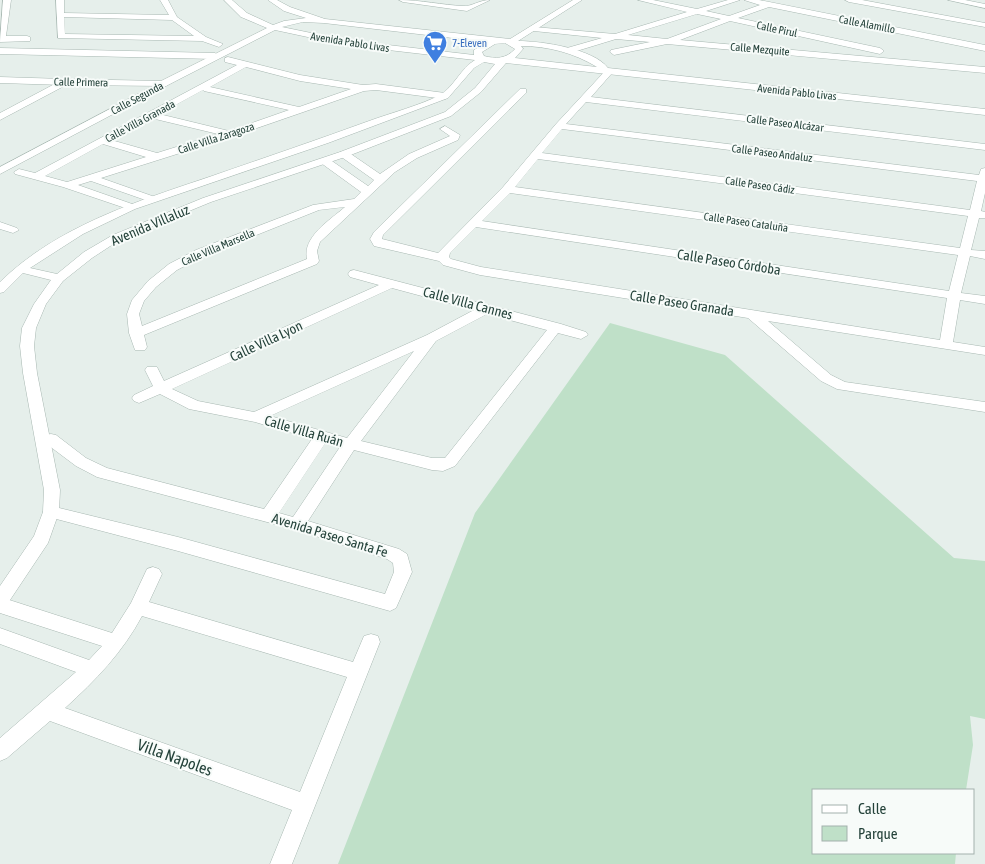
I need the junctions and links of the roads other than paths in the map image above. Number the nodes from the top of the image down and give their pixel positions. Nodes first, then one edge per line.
1 (7, 0) edge
2 (60, 0) edge
3 (164, 0) edge
4 (228, 0) edge
5 (272, 0) edge
6 (403, 0) edge
7 (486, 0) edge
8 (578, 0) edge
9 (642, 0) edge
10 (736, 0) edge
11 (748, 0) edge
12 (780, 0) edge
13 (849, 0) edge
14 (952, 0) edge
15 (985, 0) edge
16 (768, 4) junction
17 (981, 5) edge
18 (699, 12) junction
19 (61, 15) junction
20 (2, 18) edge
21 (174, 18) junction
22 (730, 20) junction
23 (324, 22) junction
24 (985, 24) edge
25 (274, 27) junction
26 (534, 29) junction
27 (457, 36) junction
28 (621, 36) junction
29 (1, 39) edge
30 (27, 39) dead end
31 (203, 39) junction
32 (672, 40) junction
33 (501, 41) junction
34 (512, 43) junction
35 (219, 44) dead end
36 (543, 44) junction
37 (985, 48) edge
38 (570, 50) junction
39 (0, 51) edge
40 (614, 52) junction
41 (444, 55) junction
42 (216, 56) junction
43 (482, 58) junction
44 (228, 60) dead end
45 (910, 62) junction
46 (502, 63) junction
47 (538, 63) junction
48 (244, 65) junction
49 (472, 66) junction
50 (601, 66) junction
51 (985, 70) edge
52 (610, 72) junction
53 (0, 80) edge
54 (64, 82) junction
55 (163, 84) junction
56 (204, 88) junction
57 (363, 88) junction
58 (524, 91) dead end
59 (445, 96) junction
60 (584, 99) junction
61 (432, 101) junction
62 (463, 102) junction
63 (301, 110) junction
64 (985, 112) edge
65 (150, 115) junction
66 (0, 117) edge
67 (560, 126) junction
68 (446, 130) dead end
69 (230, 134) junction
70 (103, 141) junction
71 (324, 141) junction
72 (305, 147) junction
73 (985, 147) edge
74 (344, 154) junction
75 (534, 155) junction
76 (158, 157) junction
77 (325, 161) junction
78 (0, 170) edge
79 (19, 172) dead end
80 (36, 177) junction
81 (984, 177) edge
82 (92, 178) junction
83 (380, 179) junction
84 (67, 185) junction
85 (507, 189) junction
86 (369, 192) junction
87 (151, 199) junction
88 (356, 202) junction
89 (131, 207) junction
90 (979, 214) edge
91 (474, 223) junction
92 (0, 225) edge
93 (13, 230) dead end
94 (966, 253) junction
95 (985, 255) edge
96 (442, 258) junction
97 (20, 269) junction
98 (354, 274) dead end
99 (59, 278) junction
100 (393, 283) junction
101 (0, 289) edge
102 (954, 296) junction
103 (985, 300) edge
104 (486, 309) junction
105 (753, 315) junction
106 (556, 328) junction
107 (136, 333) junction
108 (581, 335) dead end
109 (432, 338) junction
110 (946, 345) junction
111 (140, 347) dead end
112 (985, 351) edge
113 (152, 370) dead end
114 (161, 389) junction
115 (139, 398) dead end
116 (985, 407) edge
117 (255, 417) junction
118 (322, 436) junction
119 (50, 441) junction
120 (350, 444) junction
121 (51, 512) junction
122 (268, 517) junction
123 (297, 524) junction
124 (153, 574) dead end
125 (0, 601) edge
126 (0, 605) edge
127 (139, 607) junction
128 (0, 636) edge
129 (116, 642) junction
130 (370, 642) dead end
131 (91, 669) junction
132 (358, 672) junction
133 (46, 710) junction
134 (0, 751) edge
135 (305, 804) junction
136 (281, 864) edge

1 - 20 street
2 - 19 street
3 - 21 street
4 - 25 street, Avenida Pablo Livas
5 - 23 street, Avenida Pablo Livas
6 - 7 street
8 - 26 street
9 - 18 street, Calle Pirul
10 - 18 street
11 - 16 street, Calle Alamillo
12 - 16 street
13 - 24 street
14 - 17 street
15 - 17 street
16 - 22 street
16 - 37 street, Calle Alamillo
17 - 24 street
18 - 22 street, Calle Pirul
18 - 28 street
19 - 21 street
19 - 31 street
20 - 29 street
21 - 31 street
22 - 32 street
22 - 45 street, Calle Pirul
23 - 25 street, Calle Segunda
23 - 27 street, Avenida Pablo Livas
25 - 41 street, Avenida Pablo Livas
25 - 42 street, Calle Segunda
26 - 28 street, Calle Mezquite
26 - 34 street
27 - 33 street, Avenida Pablo Livas
27 - 41 street
28 - 32 street, Calle Mezquite
28 - 38 street
28 - 40 street
29 - 30 street
31 - 35 street
32 - 40 street
32 - 45 street, Calle Mezquite
33 - 34 street, Avenida Pablo Livas
33 - 43 street
34 - 36 street, Avenida Pablo Livas
34 - 46 street, Avenida Villaluz
36 - 38 street, Avenida Pablo Livas
36 - 47 street
38 - 50 street, Avenida Pablo Livas
39 - 42 street
40 - 50 street
41 - 43 street, Avenida Pablo Livas
42 - 55 street, Calle Segunda
43 - 46 street, Avenida Pablo Livas
43 - 49 street, Avenida Villaluz
44 - 48 street
45 - 51 street, Calle Mezquite
46 - 47 street, Avenida Pablo Livas
46 - 49 street
46 - 62 street, Avenida Villaluz
47 - 52 street, Avenida Pablo Livas
48 - 56 street, Calle Villa Granada
48 - 57 street
49 - 59 street, Avenida Villaluz
50 - 52 street, Avenida Pablo Livas
52 - 60 street
52 - 64 street, Avenida Pablo Livas
53 - 54 street, Calle Primera
54 - 55 street, Calle Primera
54 - 66 street
55 - 78 street, Calle Segunda
56 - 63 street
56 - 65 street, Calle Villa Granada
57 - 59 street
57 - 61 street
57 - 63 street, Calle Villa Zaragoza
58 - 96 street, Calle Paseo Granada
59 - 61 street, Avenida Villaluz
59 - 62 street
60 - 67 street
60 - 73 street, Calle Paseo Alcázar
61 - 62 street
61 - 71 street, Avenida Villaluz
62 - 74 street, Avenida Villaluz
63 - 69 street, Calle Villa Zaragoza
65 - 69 street
65 - 70 street, Calle Villa Granada
67 - 75 street
67 - 81 street, Calle Paseo Andaluz
68 - 83 street
69 - 76 street, Calle Villa Zaragoza
70 - 76 street
70 - 80 street, Calle Villa Granada
71 - 72 street, Avenida Villaluz
71 - 74 street
72 - 77 street
72 - 87 street, Avenida Villaluz
74 - 77 street, Avenida Villaluz
74 - 83 street
75 - 85 street
75 - 90 street, Calle Paseo Cádiz
76 - 82 street, Calle Villa Zaragoza
77 - 86 street
77 - 99 street, Avenida Villaluz
79 - 80 street
80 - 84 street
81 - 90 street
82 - 84 street, Calle Villa Zaragoza
82 - 87 street
83 - 86 street
84 - 89 street
85 - 91 street
85 - 94 street, Calle Paseo Cataluña
86 - 88 street
87 - 89 street, Avenida Villaluz
88 - 107 street
88 - 107 street, Calle Villa Marsella
89 - 97 street, Avenida Villaluz
90 - 94 street
91 - 96 street
91 - 102 street, Calle Paseo Córdoba
92 - 93 street
94 - 95 street, Calle Paseo Cataluña
94 - 102 street
96 - 105 street, Calle Paseo Granada
97 - 99 street
97 - 101 street, Avenida Villaluz
98 - 100 street, Calle Villa Cannes
99 - 119 street, Avenida Villaluz
100 - 104 street, Calle Villa Cannes
100 - 114 street, Calle Villa Lyon
102 - 103 street, Calle Paseo Córdoba
102 - 110 street
104 - 106 street, Calle Villa Cannes
104 - 109 street
105 - 110 street, Calle Paseo Granada
105 - 116 street
106 - 108 street, Calle Villa Cannes
106 - 120 street, Calle Villa Ruán
107 - 111 street, Calle Villa Marsella
109 - 117 street
109 - 120 street
110 - 112 street, Calle Paseo Granada
113 - 114 street
114 - 115 street, Calle Villa Lyon
114 - 117 street, Calle Villa Ruán
117 - 118 street, Calle Villa Ruán
118 - 120 street, Calle Villa Ruán
118 - 122 street
119 - 121 street, Avenida Villaluz
119 - 122 street, Avenida Paseo Santa Fe
120 - 123 street
121 - 123 street, Avenida Paseo Santa Fe
121 - 125 street, Avenida Villaluz
122 - 123 street, Avenida Paseo Santa Fe
124 - 127 street
126 - 129 street
127 - 129 street
127 - 132 street
128 - 131 street
129 - 131 street
130 - 132 street
131 - 133 street
132 - 135 street
133 - 134 street
133 - 135 street, Villa Napoles
135 - 136 street

